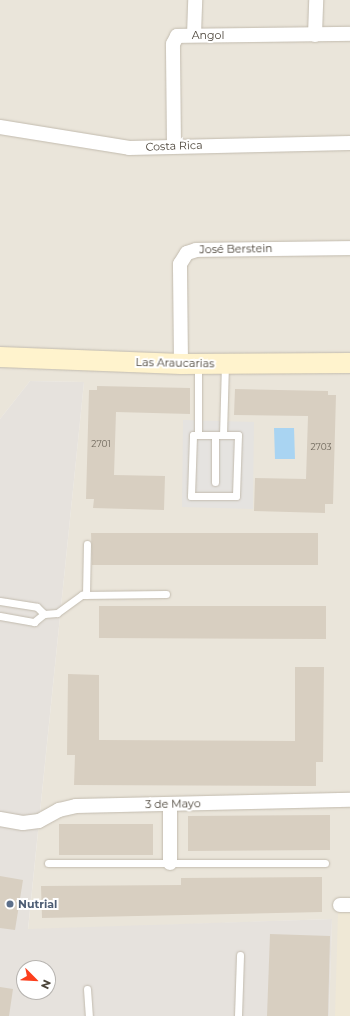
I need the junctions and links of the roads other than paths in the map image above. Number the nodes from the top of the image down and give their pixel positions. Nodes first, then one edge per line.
1 (195, 0) edge
2 (316, 0) edge
3 (315, 34) junction
4 (350, 34) edge
5 (194, 35) junction
6 (0, 127) edge
7 (350, 143) edge
8 (174, 146) junction
9 (350, 248) edge
10 (0, 357) edge
11 (350, 362) edge
12 (190, 364) junction
13 (225, 364) junction
14 (198, 435) junction
15 (215, 435) junction
16 (223, 435) junction
17 (215, 482) dead end
18 (87, 544) dead end
19 (166, 594) dead end
20 (86, 595) junction
21 (0, 601) edge
22 (44, 614) junction
23 (0, 616) edge
24 (350, 800) edge
25 (170, 804) junction
26 (0, 819) edge
27 (48, 863) dead end
28 (170, 863) junction
29 (325, 863) dead end
30 (240, 955) dead end
31 (87, 989) dead end
32 (89, 1016) edge
33 (238, 1016) edge

1 - 5 street
2 - 3 street
3 - 4 street, Angol
3 - 5 street, Angol
5 - 8 street, Angol
6 - 8 street, Costa Rica
7 - 8 street, Costa Rica
9 - 12 street, José Berstein
10 - 12 street, Las Araucarias
11 - 13 street, Las Araucarias
12 - 13 street, Las Araucarias
12 - 14 lane
13 - 16 lane
14 - 15 lane
14 - 16 lane
15 - 16 lane
15 - 17 lane
18 - 20 lane
19 - 20 lane
20 - 22 lane
21 - 22 lane
22 - 23 lane
24 - 25 street, 3 de Mayo
25 - 26 street, 3 de Mayo
25 - 28 street
27 - 28 lane
28 - 29 lane
30 - 33 lane
31 - 32 lane

